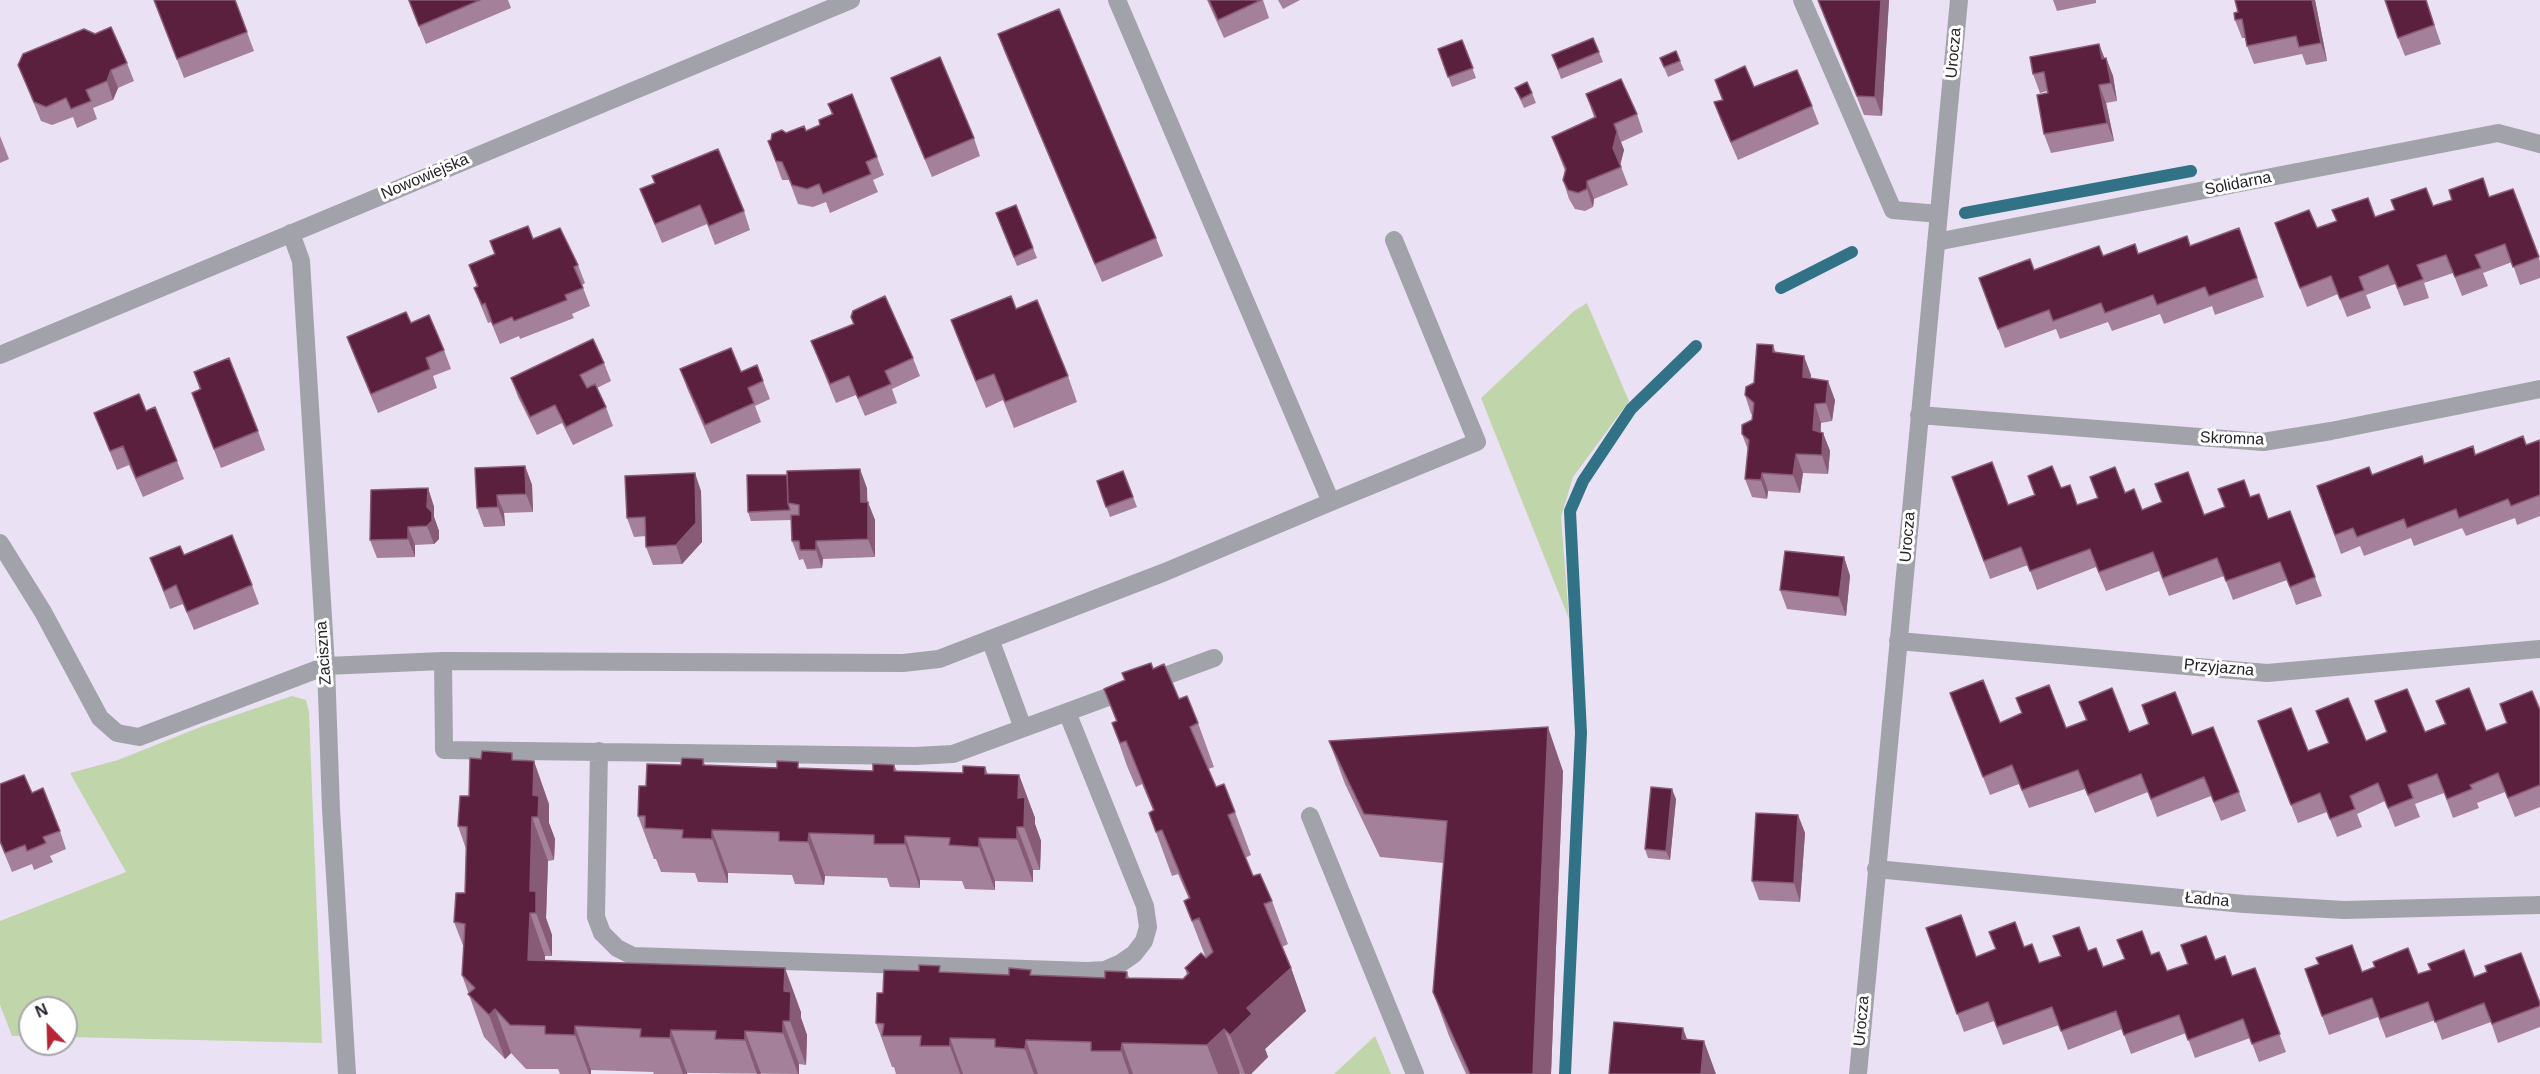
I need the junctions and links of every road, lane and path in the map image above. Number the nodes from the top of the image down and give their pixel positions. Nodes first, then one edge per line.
1 (851, 0) edge
2 (1117, 0) edge
3 (1802, 0) edge
4 (1959, 0) edge
5 (2540, 144) edge
6 (1939, 214) junction
7 (291, 233) junction
8 (1395, 240) dead end
9 (1936, 242) junction
10 (0, 355) edge
11 (2540, 389) edge
12 (1919, 415) junction
13 (1331, 502) junction
14 (0, 543) edge
15 (990, 639) junction
16 (1898, 641) junction
17 (2540, 649) edge
18 (1214, 658) dead end
19 (443, 661) junction
20 (326, 666) junction
21 (1067, 712) junction
22 (1023, 728) junction
23 (599, 751) junction
24 (1310, 816) dead end
25 (1876, 869) junction
26 (2540, 905) edge
27 (347, 1074) edge
28 (1415, 1074) edge
29 (1858, 1074) edge

1 - 7 street, Nowowiejska
2 - 13 street
3 - 6 street
4 - 6 street, Urocza
5 - 9 street, Solidarna
6 - 9 street, Urocza
7 - 10 street, Nowowiejska
7 - 20 street, Zaciszna
8 - 13 street
9 - 12 street, Urocza
11 - 12 street, Skromna
12 - 16 street, Urocza
13 - 15 street
14 - 20 street
15 - 19 street
15 - 22 street
16 - 17 street, Przyjazna
16 - 25 street, Urocza
18 - 21 street
19 - 20 street
19 - 23 street
20 - 27 street, Zaciszna
21 - 22 street
21 - 23 street
22 - 23 street
24 - 28 street
25 - 26 street, Ładna
25 - 29 street, Urocza

